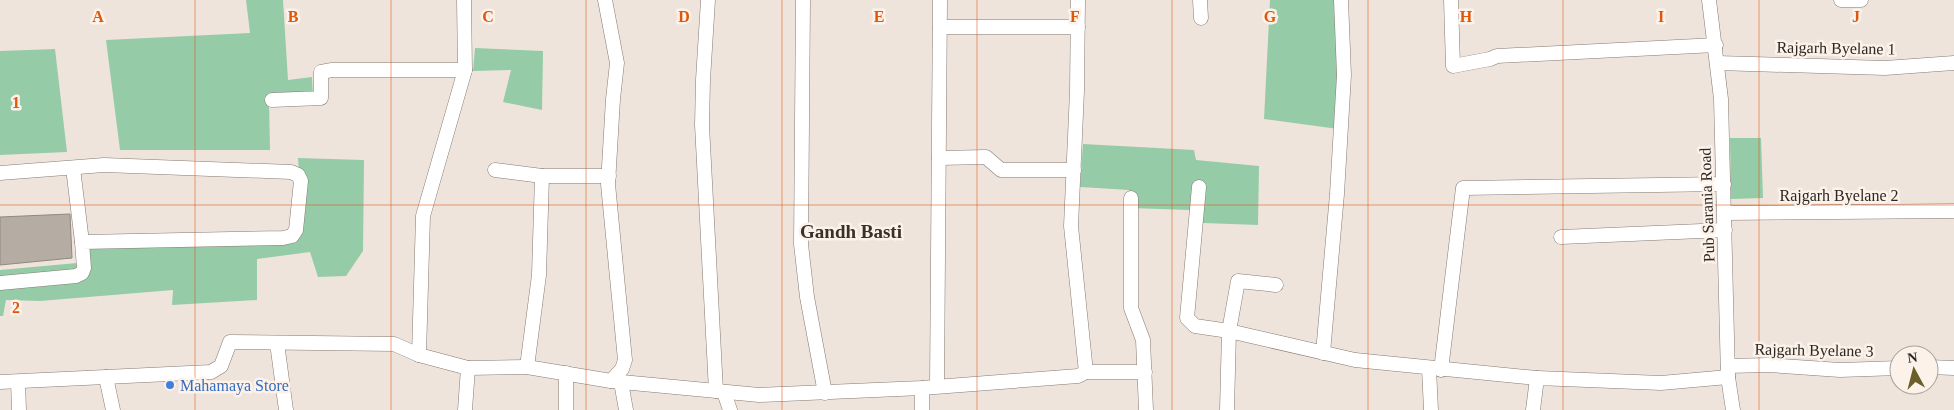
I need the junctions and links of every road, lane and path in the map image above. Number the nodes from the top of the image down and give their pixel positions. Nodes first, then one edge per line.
1 (464, 0) edge
2 (605, 0) edge
3 (708, 0) edge
4 (803, 0) edge
5 (940, 0) edge
6 (1078, 0) edge
7 (1200, 0) edge
8 (1341, 0) edge
9 (1451, 0) edge
10 (1709, 0) edge
11 (1841, 0) edge
12 (1861, 0) edge
13 (1201, 18) dead end
14 (940, 27) junction
15 (1078, 27) junction
16 (1716, 45) junction
17 (1717, 63) junction
18 (1954, 63) edge
19 (466, 70) junction
20 (272, 100) dead end
21 (938, 158) junction
22 (73, 168) junction
23 (495, 170) dead end
24 (1074, 170) junction
25 (0, 173) edge
26 (542, 176) junction
27 (608, 176) junction
28 (1724, 184) junction
29 (1199, 187) dead end
30 (1131, 198) dead end
31 (1954, 211) edge
32 (1725, 213) junction
33 (1725, 230) junction
34 (1561, 237) dead end
35 (82, 242) junction
36 (0, 283) edge
37 (1276, 285) dead end
38 (1229, 331) junction
39 (277, 343) junction
40 (1323, 352) junction
41 (419, 355) junction
42 (527, 367) junction
43 (1939, 367) edge
44 (468, 368) junction
45 (1889, 368) edge
46 (1954, 368) edge
47 (1435, 369) junction
48 (1728, 371) junction
49 (1086, 372) junction
50 (1144, 372) junction
51 (566, 373) junction
52 (106, 377) junction
53 (1537, 378) junction
54 (616, 381) junction
55 (0, 382) edge
56 (18, 382) junction
57 (937, 385) junction
58 (922, 388) junction
59 (720, 391) junction
60 (825, 393) junction
61 (19, 410) edge
62 (113, 410) edge
63 (286, 410) edge
64 (465, 410) edge
65 (566, 410) edge
66 (626, 410) edge
67 (730, 410) edge
68 (922, 410) edge
69 (1146, 410) edge
70 (1227, 410) edge
71 (1431, 410) edge
72 (1533, 410) edge
73 (1733, 410) edge

1 - 19 street
2 - 27 street
3 - 59 street
4 - 60 street
5 - 14 street
6 - 15 street
7 - 13 street
8 - 40 street
9 - 16 street
10 - 16 street, Pub Sarania Road
11 - 12 street
14 - 15 street
14 - 21 street
15 - 24 street
16 - 17 street, Pub Sarania Road
17 - 18 street, Rajgarh Byelane 1
17 - 28 street, Pub Sarania Road
19 - 20 street
19 - 41 street
21 - 24 street
21 - 57 street
22 - 25 street
22 - 35 street
22 - 35 street
23 - 26 street
24 - 49 street
26 - 27 street
26 - 42 street
27 - 54 street
28 - 32 street, Pub Sarania Road
28 - 47 street
29 - 38 street, Rajgarh Byelane 3
30 - 50 street
31 - 32 street, Rajgarh Byelane 2
32 - 33 street, Pub Sarania Road
33 - 34 street
33 - 48 street, Pub Sarania Road
35 - 36 street
37 - 38 street
38 - 40 street, Rajgarh Byelane 3
38 - 70 street
39 - 41 street
39 - 52 street
39 - 63 street
40 - 47 street, Rajgarh Byelane 3
41 - 44 street
42 - 44 street
42 - 51 street
43 - 46 street
44 - 64 street
45 - 48 street, Rajgarh Byelane 3
47 - 53 street, Rajgarh Byelane 3
47 - 71 street
48 - 53 street, Rajgarh Byelane 3
48 - 73 street, Pub Sarania Road
49 - 50 street
49 - 57 street
50 - 69 street
51 - 54 street
51 - 65 street
52 - 56 street
52 - 62 street
53 - 72 street
54 - 59 street
54 - 66 street
55 - 56 street
56 - 61 street
57 - 58 street
58 - 60 street
58 - 68 street
59 - 60 street
59 - 67 street

